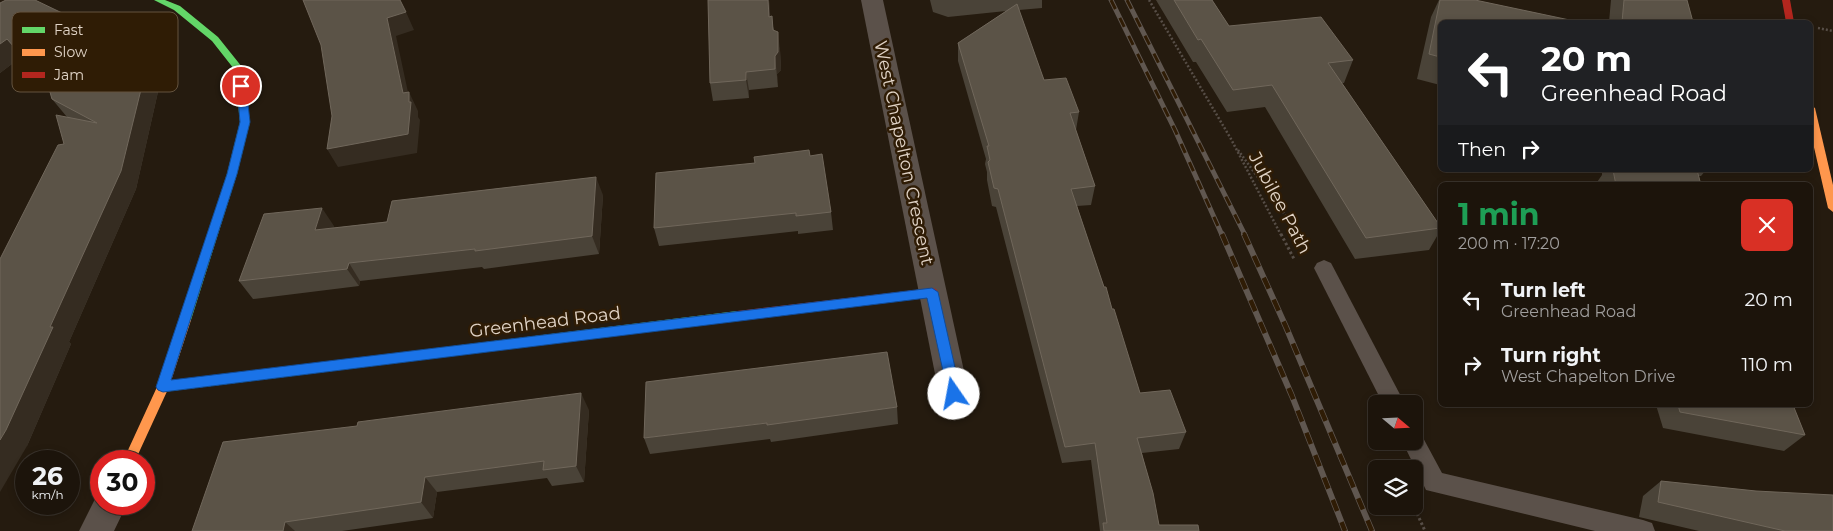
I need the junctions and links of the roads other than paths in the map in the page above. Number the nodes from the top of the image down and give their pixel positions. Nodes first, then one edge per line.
1 (158, 0) edge
2 (872, 0) edge
3 (1782, 1) edge
4 (1789, 20) edge
5 (1813, 121) edge
6 (1833, 208) edge
7 (1324, 268) road end
8 (932, 292) junction
9 (163, 387) junction
10 (954, 394) dead end
11 (1389, 395) edge
12 (134, 450) edge
13 (1418, 450) edge
14 (104, 515) edge
15 (96, 531) edge
16 (1643, 531) edge

1 - 9 street
2 - 8 street, West Chapelton Crescent
3 - 4 street
5 - 6 street
7 - 11 lane
8 - 9 street, Greenhead Road
8 - 10 street, West Chapelton Crescent
9 - 12 street
13 - 16 lane
14 - 15 street

